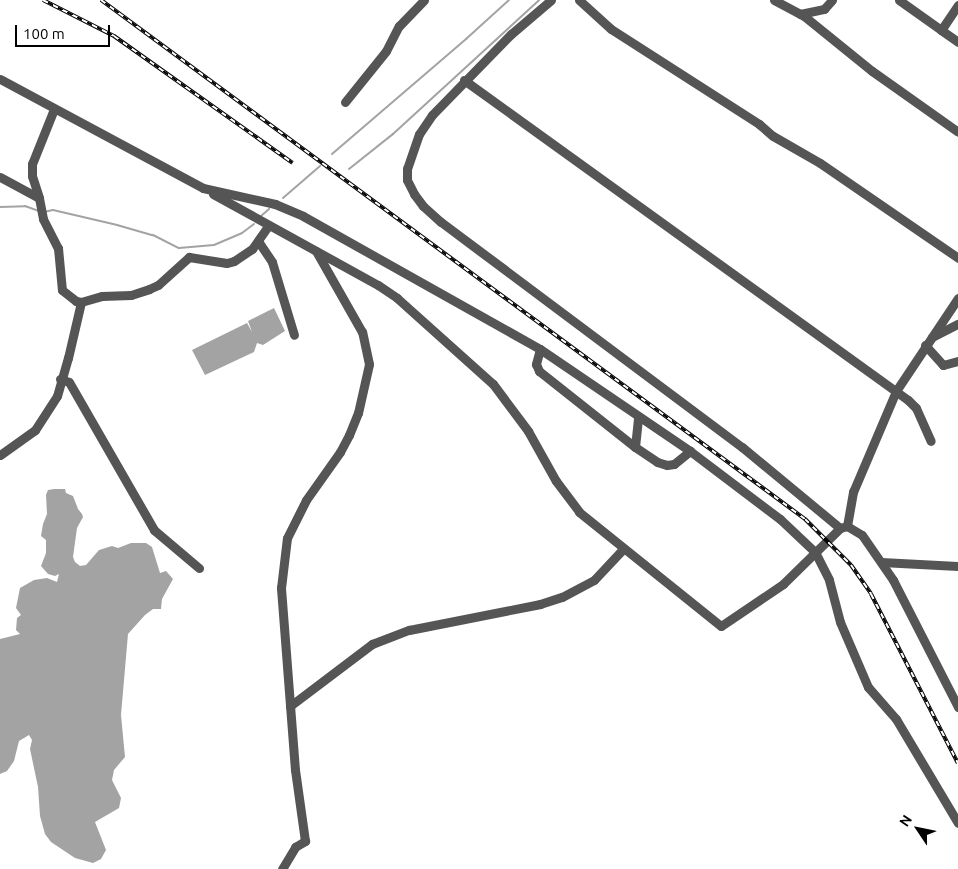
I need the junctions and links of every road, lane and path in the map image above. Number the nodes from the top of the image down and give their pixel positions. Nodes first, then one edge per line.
1 (424, 0) edge
2 (550, 0) edge
3 (579, 0) edge
4 (774, 0) edge
5 (832, 0) edge
6 (899, 0) edge
7 (958, 5) edge
8 (800, 14) junction
9 (941, 30) junction
10 (958, 42) edge
11 (0, 79) edge
12 (464, 80) junction
13 (345, 102) dead end
14 (54, 109) junction
15 (958, 132) edge
16 (0, 177) edge
17 (203, 188) junction
18 (40, 201) junction
19 (269, 225) junction
20 (258, 241) junction
21 (316, 250) junction
22 (958, 258) edge
23 (958, 298) edge
24 (81, 302) junction
25 (958, 324) edge
26 (294, 335) dead end
27 (927, 342) junction
28 (540, 349) junction
29 (958, 361) edge
30 (60, 378) junction
31 (896, 391) junction
32 (638, 416) junction
33 (931, 440) dead end
34 (635, 447) junction
35 (690, 451) junction
36 (0, 455) edge
37 (844, 527) junction
38 (623, 549) junction
39 (815, 552) junction
40 (881, 562) junction
41 (958, 566) edge
42 (199, 568) dead end
43 (290, 706) junction
44 (958, 707) edge
45 (958, 823) edge
46 (282, 869) edge

1 - 13 street
2 - 12 street
3 - 22 street
4 - 8 street
5 - 8 street
6 - 9 street
7 - 9 street
8 - 15 street
9 - 10 street
11 - 14 street
12 - 31 street
12 - 37 street
14 - 17 street
14 - 18 street
16 - 18 street
17 - 19 street
17 - 28 street
18 - 24 street
19 - 20 street
19 - 21 street
20 - 24 street
20 - 26 street
21 - 38 street
21 - 43 street
23 - 27 street
24 - 30 street
25 - 27 street
27 - 29 street
27 - 31 street
28 - 32 street
28 - 34 street
30 - 36 street
30 - 42 street
31 - 33 street
31 - 37 street
32 - 34 street
32 - 35 street
34 - 35 street
35 - 39 street
37 - 39 street
37 - 40 street
38 - 39 street
38 - 43 street
39 - 45 street
40 - 41 street
40 - 44 street
43 - 46 street

